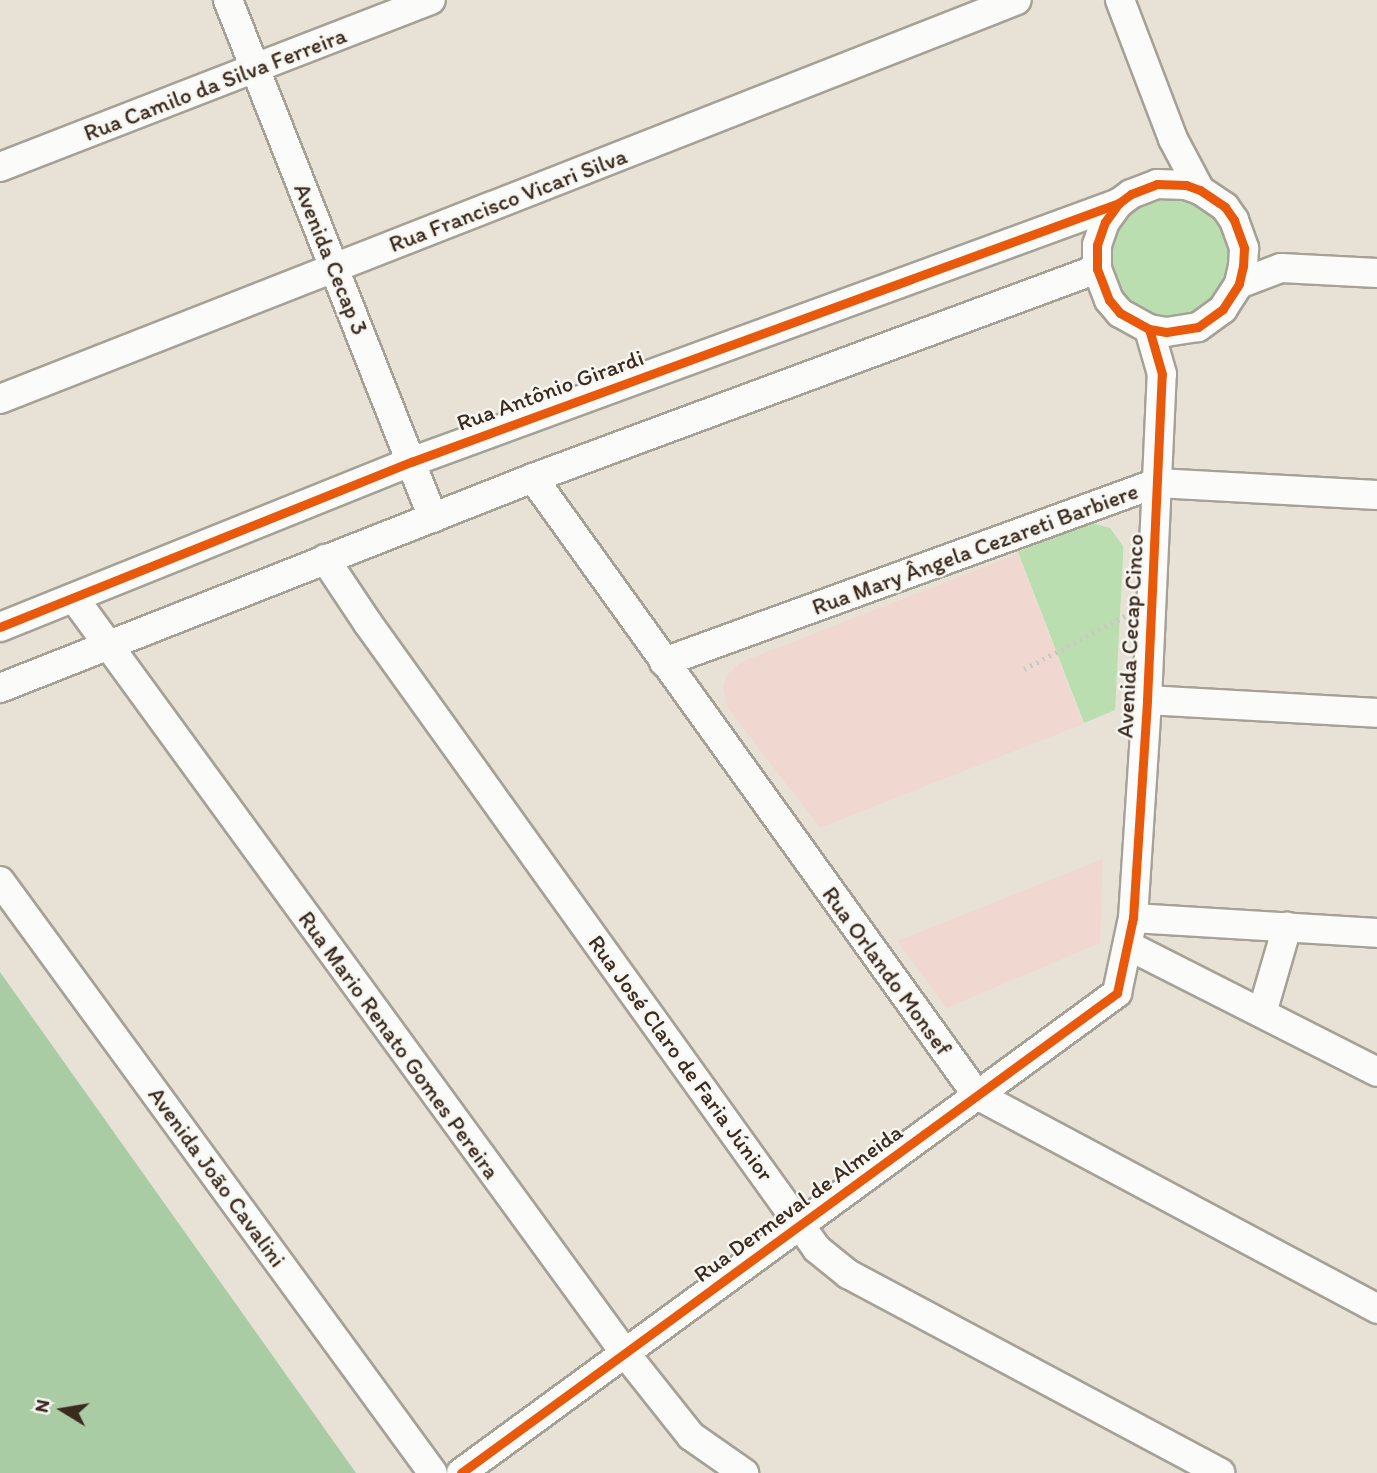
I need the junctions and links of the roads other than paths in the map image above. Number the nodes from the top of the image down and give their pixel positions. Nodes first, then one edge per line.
1 (228, 0) edge
2 (431, 0) edge
3 (1017, 0) edge
4 (1120, 0) edge
5 (256, 69) junction
6 (1172, 139) junction
7 (0, 167) edge
8 (1172, 183) junction
9 (1200, 190) junction
10 (1119, 203) junction
11 (1244, 248) junction
12 (334, 268) junction
13 (1281, 268) junction
14 (1097, 269) junction
15 (1377, 273) edge
16 (1239, 284) junction
17 (1149, 329) junction
18 (1183, 331) junction
19 (1162, 374) junction
20 (0, 399) edge
21 (411, 462) junction
22 (533, 478) junction
23 (1157, 483) junction
24 (1377, 495) edge
25 (433, 518) junction
26 (325, 559) junction
27 (74, 597) junction
28 (0, 627) edge
29 (107, 645) junction
30 (664, 662) junction
31 (0, 688) edge
32 (1147, 700) junction
33 (1377, 713) edge
34 (0, 881) edge
35 (1287, 927) junction
36 (1131, 932) junction
37 (1377, 933) edge
38 (1262, 1013) junction
39 (1377, 1072) edge
40 (977, 1096) junction
41 (801, 1224) junction
42 (1377, 1309) edge
43 (625, 1353) junction
44 (433, 1473) edge
45 (461, 1473) edge
46 (744, 1473) edge
47 (1220, 1473) edge

1 - 5 street, Avenida Cecap 3
2 - 5 street, Rua Camilo da Silva Ferreira
3 - 12 street, Rua Francisco Vicari Silva
4 - 6 street
5 - 7 street, Rua Camilo da Silva Ferreira
5 - 12 street, Avenida Cecap 3
6 - 8 street
6 - 9 street
8 - 9 street
8 - 10 street
9 - 11 street
10 - 14 street
10 - 21 street, Rua Antônio Girardi
11 - 13 street
11 - 16 street
12 - 20 street, Rua Francisco Vicari Silva
12 - 21 street, Avenida Cecap 3
13 - 15 street
13 - 16 street
14 - 17 street
14 - 22 street
16 - 18 street
17 - 18 street
17 - 19 street, Avenida Cecap Cinco
18 - 19 street, Avenida Cecap Cinco
19 - 23 street, Avenida Cecap Cinco
21 - 25 street, Avenida Cecap 3
21 - 27 street, Rua Antônio Girardi
22 - 25 street
22 - 30 street, Rua Orlando Monsef
23 - 24 street, Rua Mary Ângela Cezareti Barbiere
23 - 30 street, Rua Mary Ângela Cezareti Barbiere
23 - 32 street, Avenida Cecap Cinco
25 - 26 street
26 - 29 street
26 - 41 street, Rua José Claro de Faria Júnior
27 - 28 street, Rua Antônio Girardi
27 - 29 street, Rua Mario Renato Gomes Pereira
29 - 31 street
29 - 43 street, Rua Mario Renato Gomes Pereira
30 - 40 street, Rua Orlando Monsef
32 - 33 street
32 - 36 street, Avenida Cecap Cinco
34 - 44 street, Avenida João Cavalini
35 - 36 street
35 - 37 street
35 - 38 street
36 - 38 street
36 - 40 street, Rua Dermeval de Almeida
38 - 39 street
40 - 41 street, Rua Dermeval de Almeida
40 - 42 street, Rua Orlando Monsef
41 - 43 street, Rua Dermeval de Almeida
41 - 47 street, Rua José Claro de Faria Júnior
43 - 45 street, Rua Dermeval de Almeida
43 - 46 street, Rua Mario Renato Gomes Pereira

